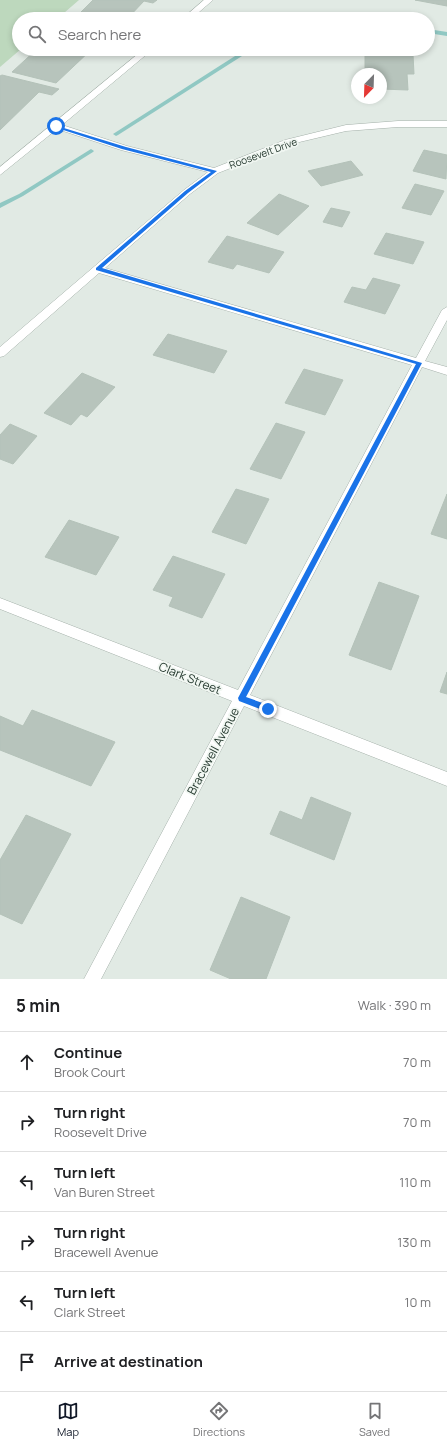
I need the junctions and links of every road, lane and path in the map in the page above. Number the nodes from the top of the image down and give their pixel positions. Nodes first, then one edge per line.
1 (209, 0) edge
2 (194, 12) edge
3 (141, 56) edge
4 (447, 124) edge
5 (56, 126) junction
6 (215, 171) junction
7 (0, 172) edge
8 (98, 269) junction
9 (447, 310) edge
10 (0, 353) edge
11 (419, 363) junction
12 (447, 372) edge
13 (0, 603) edge
14 (241, 698) junction
15 (447, 779) edge
16 (92, 979) edge

1 - 2 street
3 - 5 street
4 - 6 street, Roosevelt Drive
5 - 6 street
5 - 7 street
6 - 8 street, Roosevelt Drive
8 - 10 street, Roosevelt Drive
8 - 11 street
9 - 11 street, Bracewell Avenue
11 - 12 street
11 - 14 street, Bracewell Avenue
13 - 14 street, Clark Street
14 - 15 street, Clark Street
14 - 16 street, Bracewell Avenue

